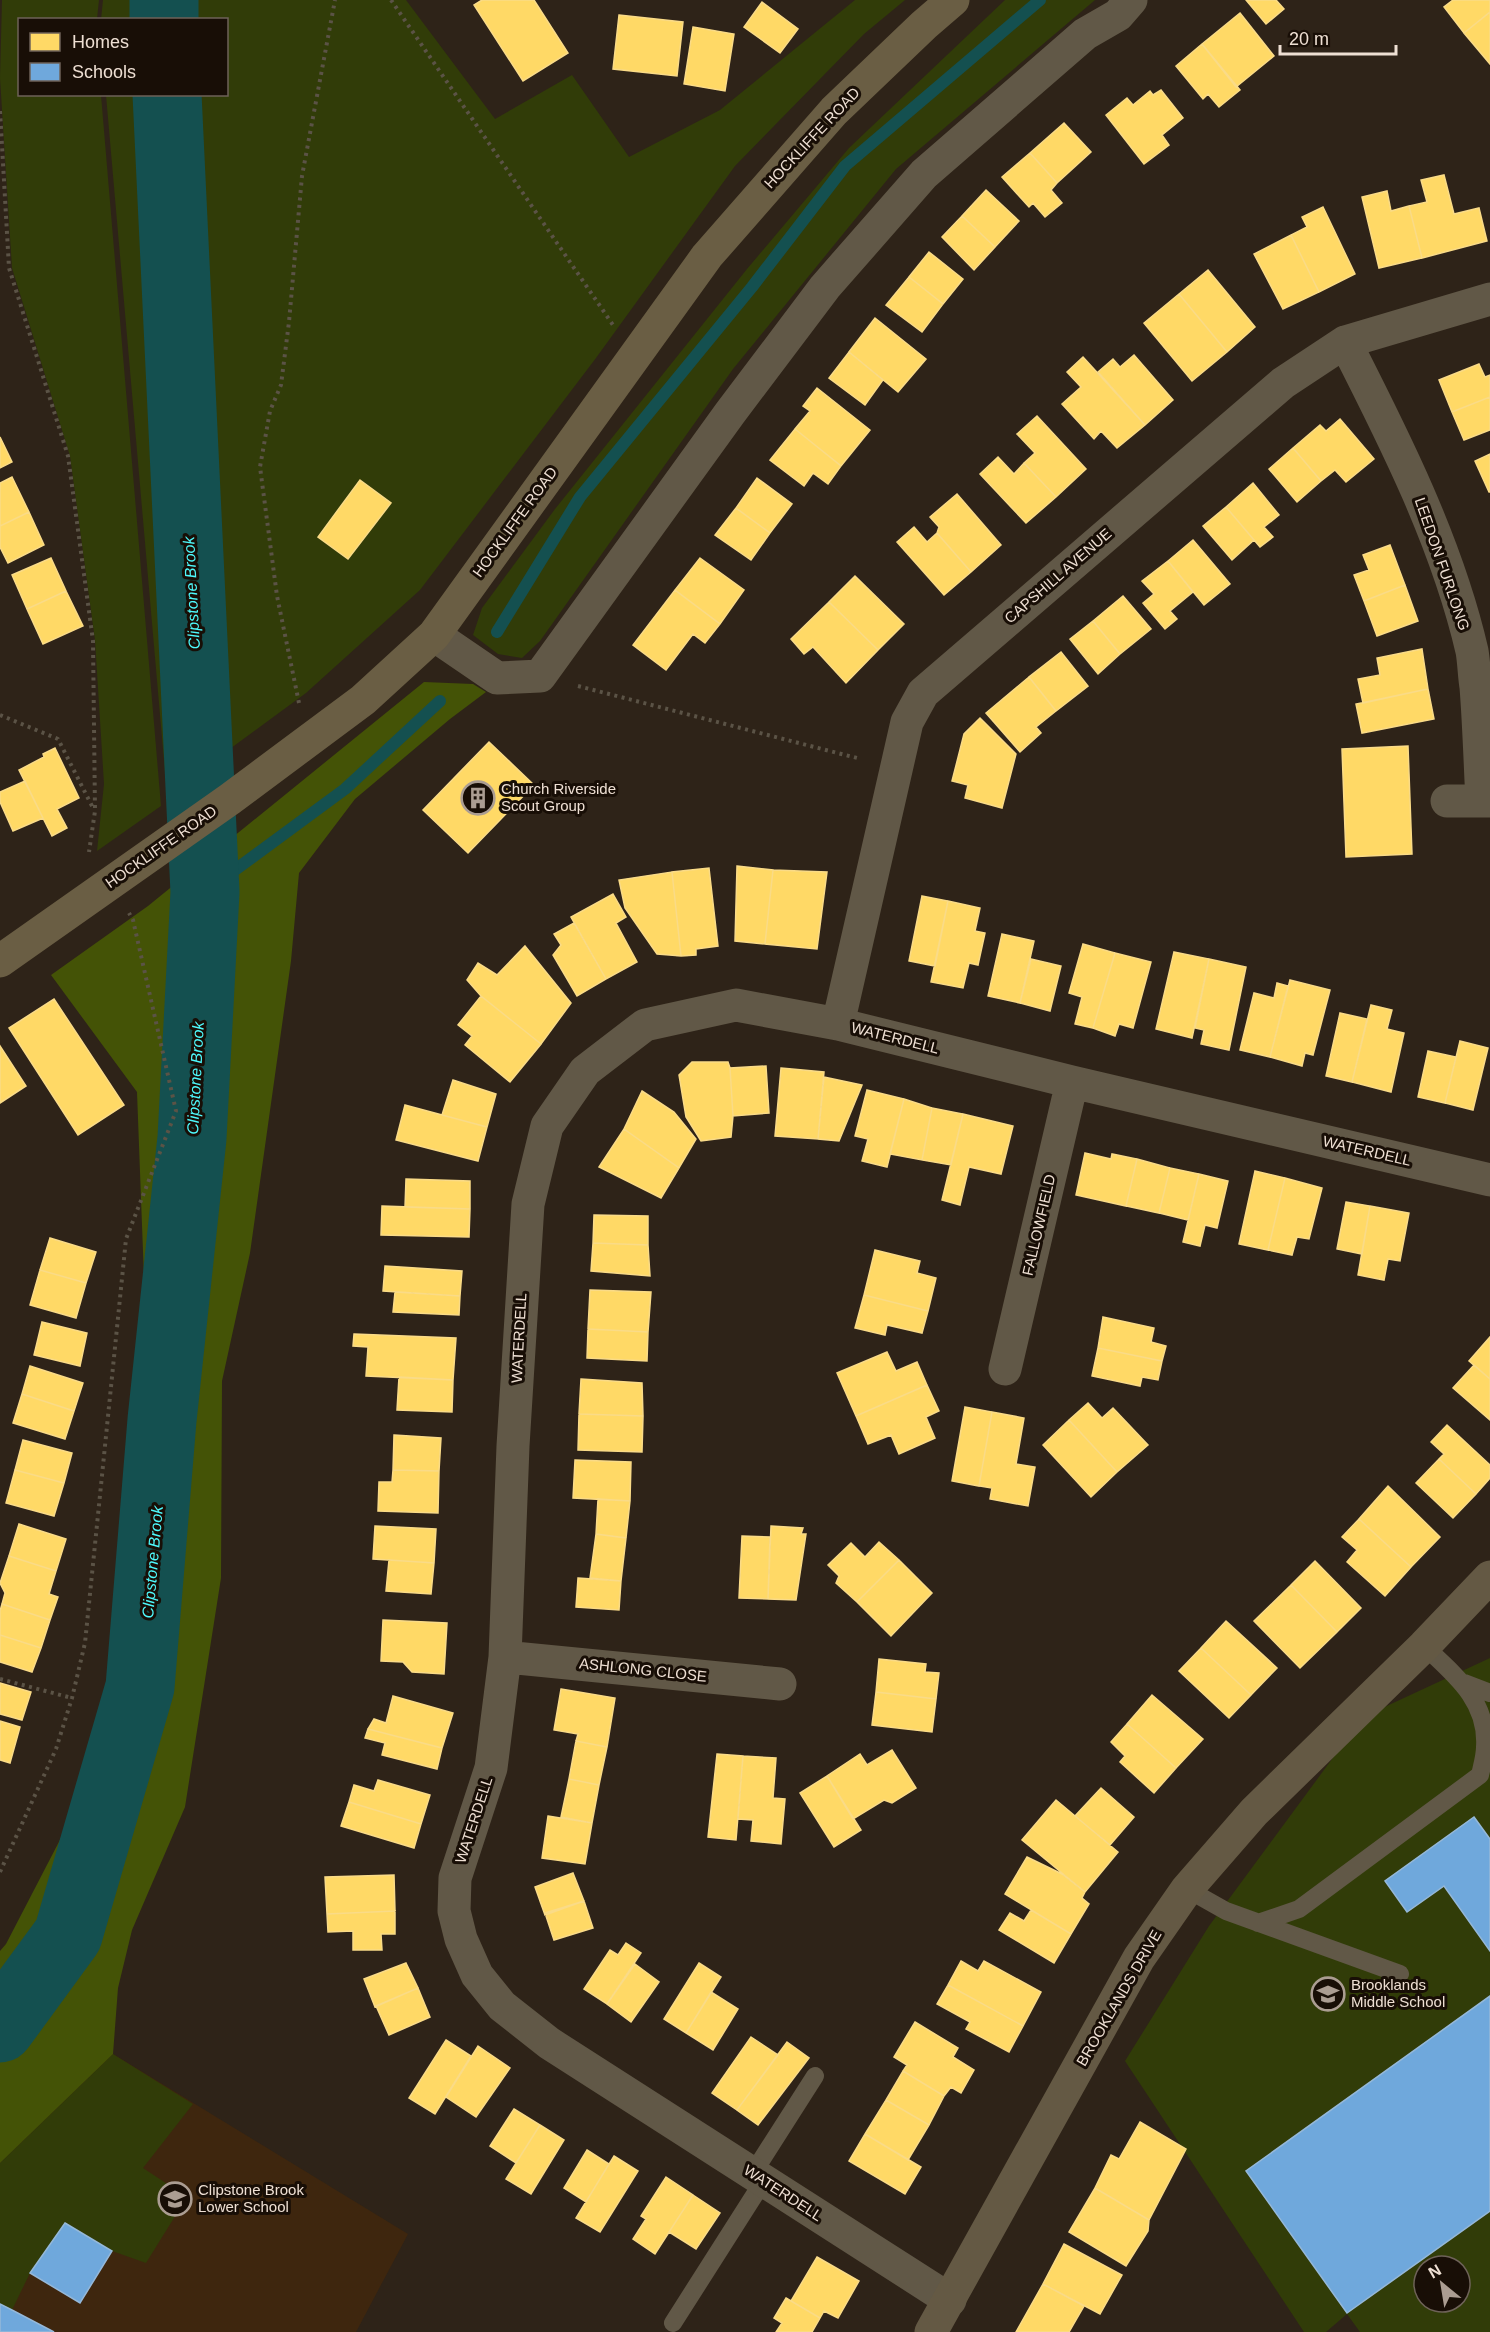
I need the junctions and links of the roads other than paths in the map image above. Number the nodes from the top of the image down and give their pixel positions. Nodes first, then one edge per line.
1 (953, 0) edge
2 (1131, 0) edge
3 (1490, 299) edge
4 (1345, 342) junction
5 (434, 635) junction
6 (1447, 801) dead end
7 (1486, 801) edge
8 (0, 961) edge
9 (838, 1024) junction
10 (1072, 1082) junction
11 (1490, 1180) edge
12 (1005, 1369) dead end
13 (1490, 1577) edge
14 (1424, 1646) junction
15 (505, 1657) junction
16 (1464, 1683) junction
17 (780, 1684) dead end
18 (1490, 1693) edge
19 (1485, 1772) edge
20 (1187, 1889) junction
21 (1258, 1923) junction
22 (1401, 1974) dead end
23 (815, 2076) dead end
24 (759, 2177) junction
25 (950, 2300) junction
26 (673, 2324) dead end
27 (931, 2332) edge

1 - 5 main road, HOCKLIFFE ROAD
2 - 5 street
3 - 4 street, CAPSHILL AVENUE
4 - 7 street, LEEDON FURLONG
4 - 9 street, CAPSHILL AVENUE
5 - 8 main road, HOCKLIFFE ROAD
6 - 7 street
9 - 10 street, WATERDELL
9 - 15 street, WATERDELL
10 - 11 street, WATERDELL
10 - 12 street, FALLOWFIELD
13 - 14 street, BROOKLANDS DRIVE
14 - 16 lane
14 - 20 street, BROOKLANDS DRIVE
15 - 17 street, ASHLONG CLOSE
15 - 24 street, WATERDELL
16 - 18 lane
16 - 19 lane
19 - 21 lane
20 - 21 lane
20 - 25 street, BROOKLANDS DRIVE
21 - 22 lane
23 - 24 lane
24 - 25 street, WATERDELL
24 - 26 lane
25 - 27 street, BROOKLANDS DRIVE

